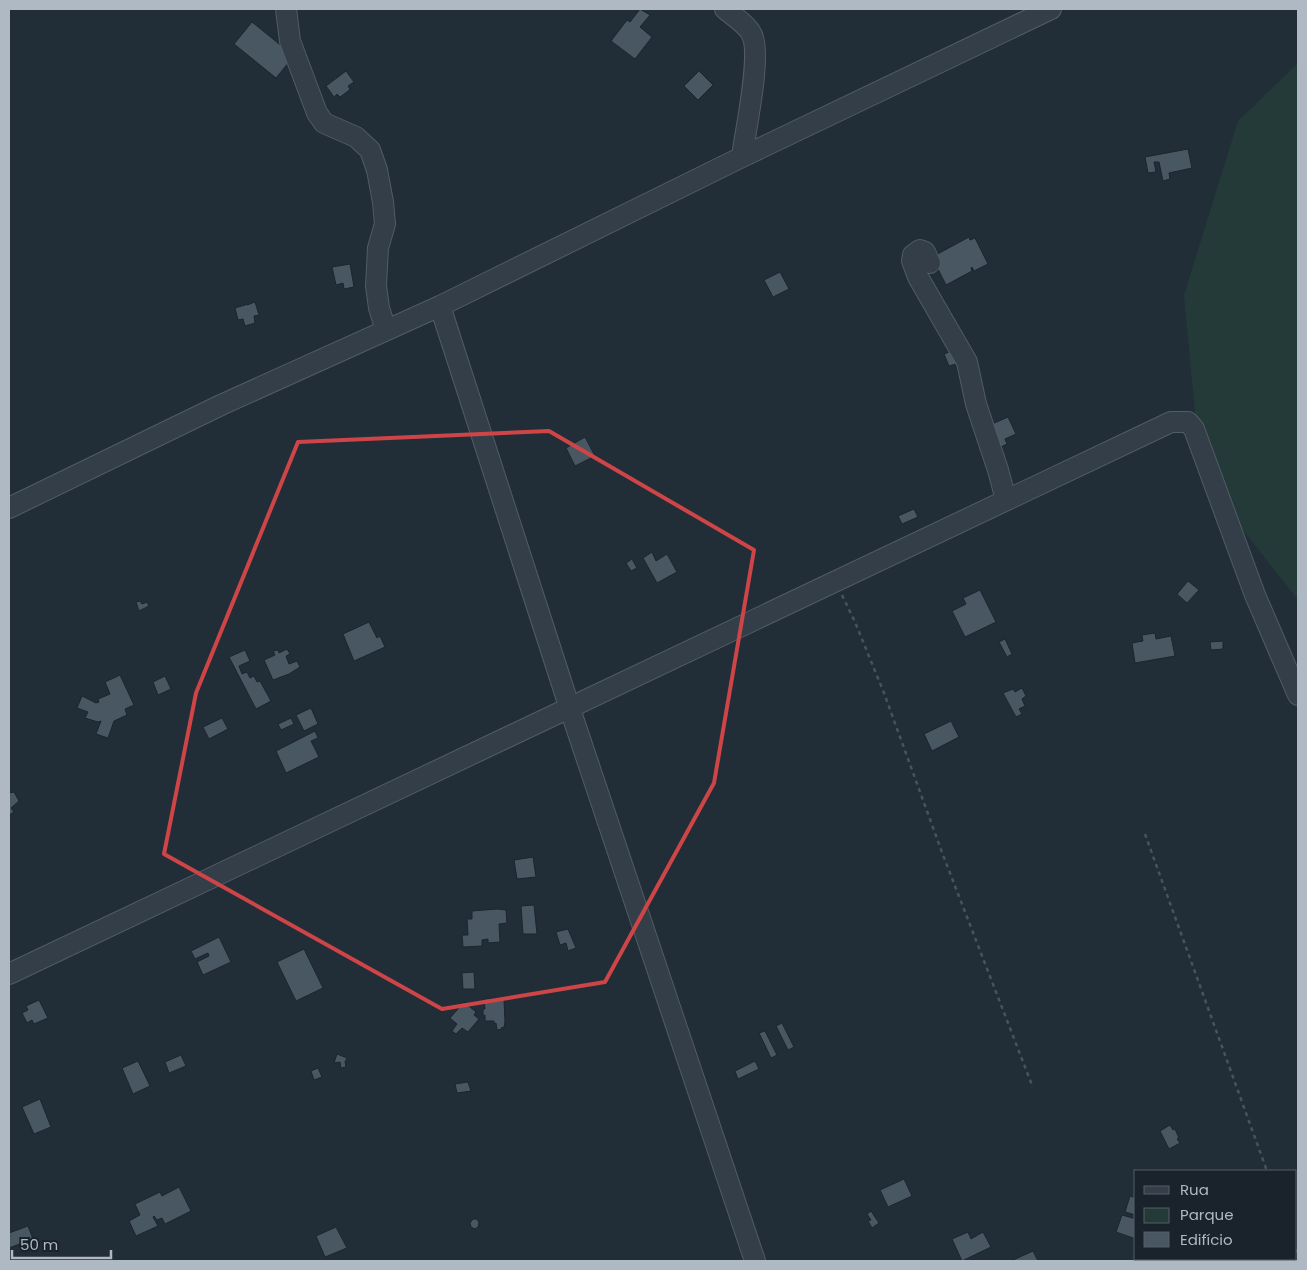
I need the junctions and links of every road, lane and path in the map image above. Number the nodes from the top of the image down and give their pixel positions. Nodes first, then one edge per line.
1 (286, 9) edge
2 (724, 9) edge
3 (1051, 9) edge
4 (742, 157) junction
5 (930, 263) dead end
6 (440, 306) junction
7 (386, 330) junction
8 (1006, 500) junction
9 (9, 508) edge
10 (832, 582) junction
11 (1298, 695) edge
12 (570, 709) junction
13 (1145, 834) dead end
14 (9, 974) edge
15 (1032, 1085) dead end
16 (1267, 1170) edge
17 (755, 1261) edge

1 - 7 street
2 - 4 street
3 - 4 street
4 - 6 street
5 - 8 street
6 - 7 street
6 - 12 street
7 - 9 street
8 - 10 street
8 - 11 street
10 - 12 street
10 - 15 path
12 - 14 street
12 - 17 street
13 - 16 path

